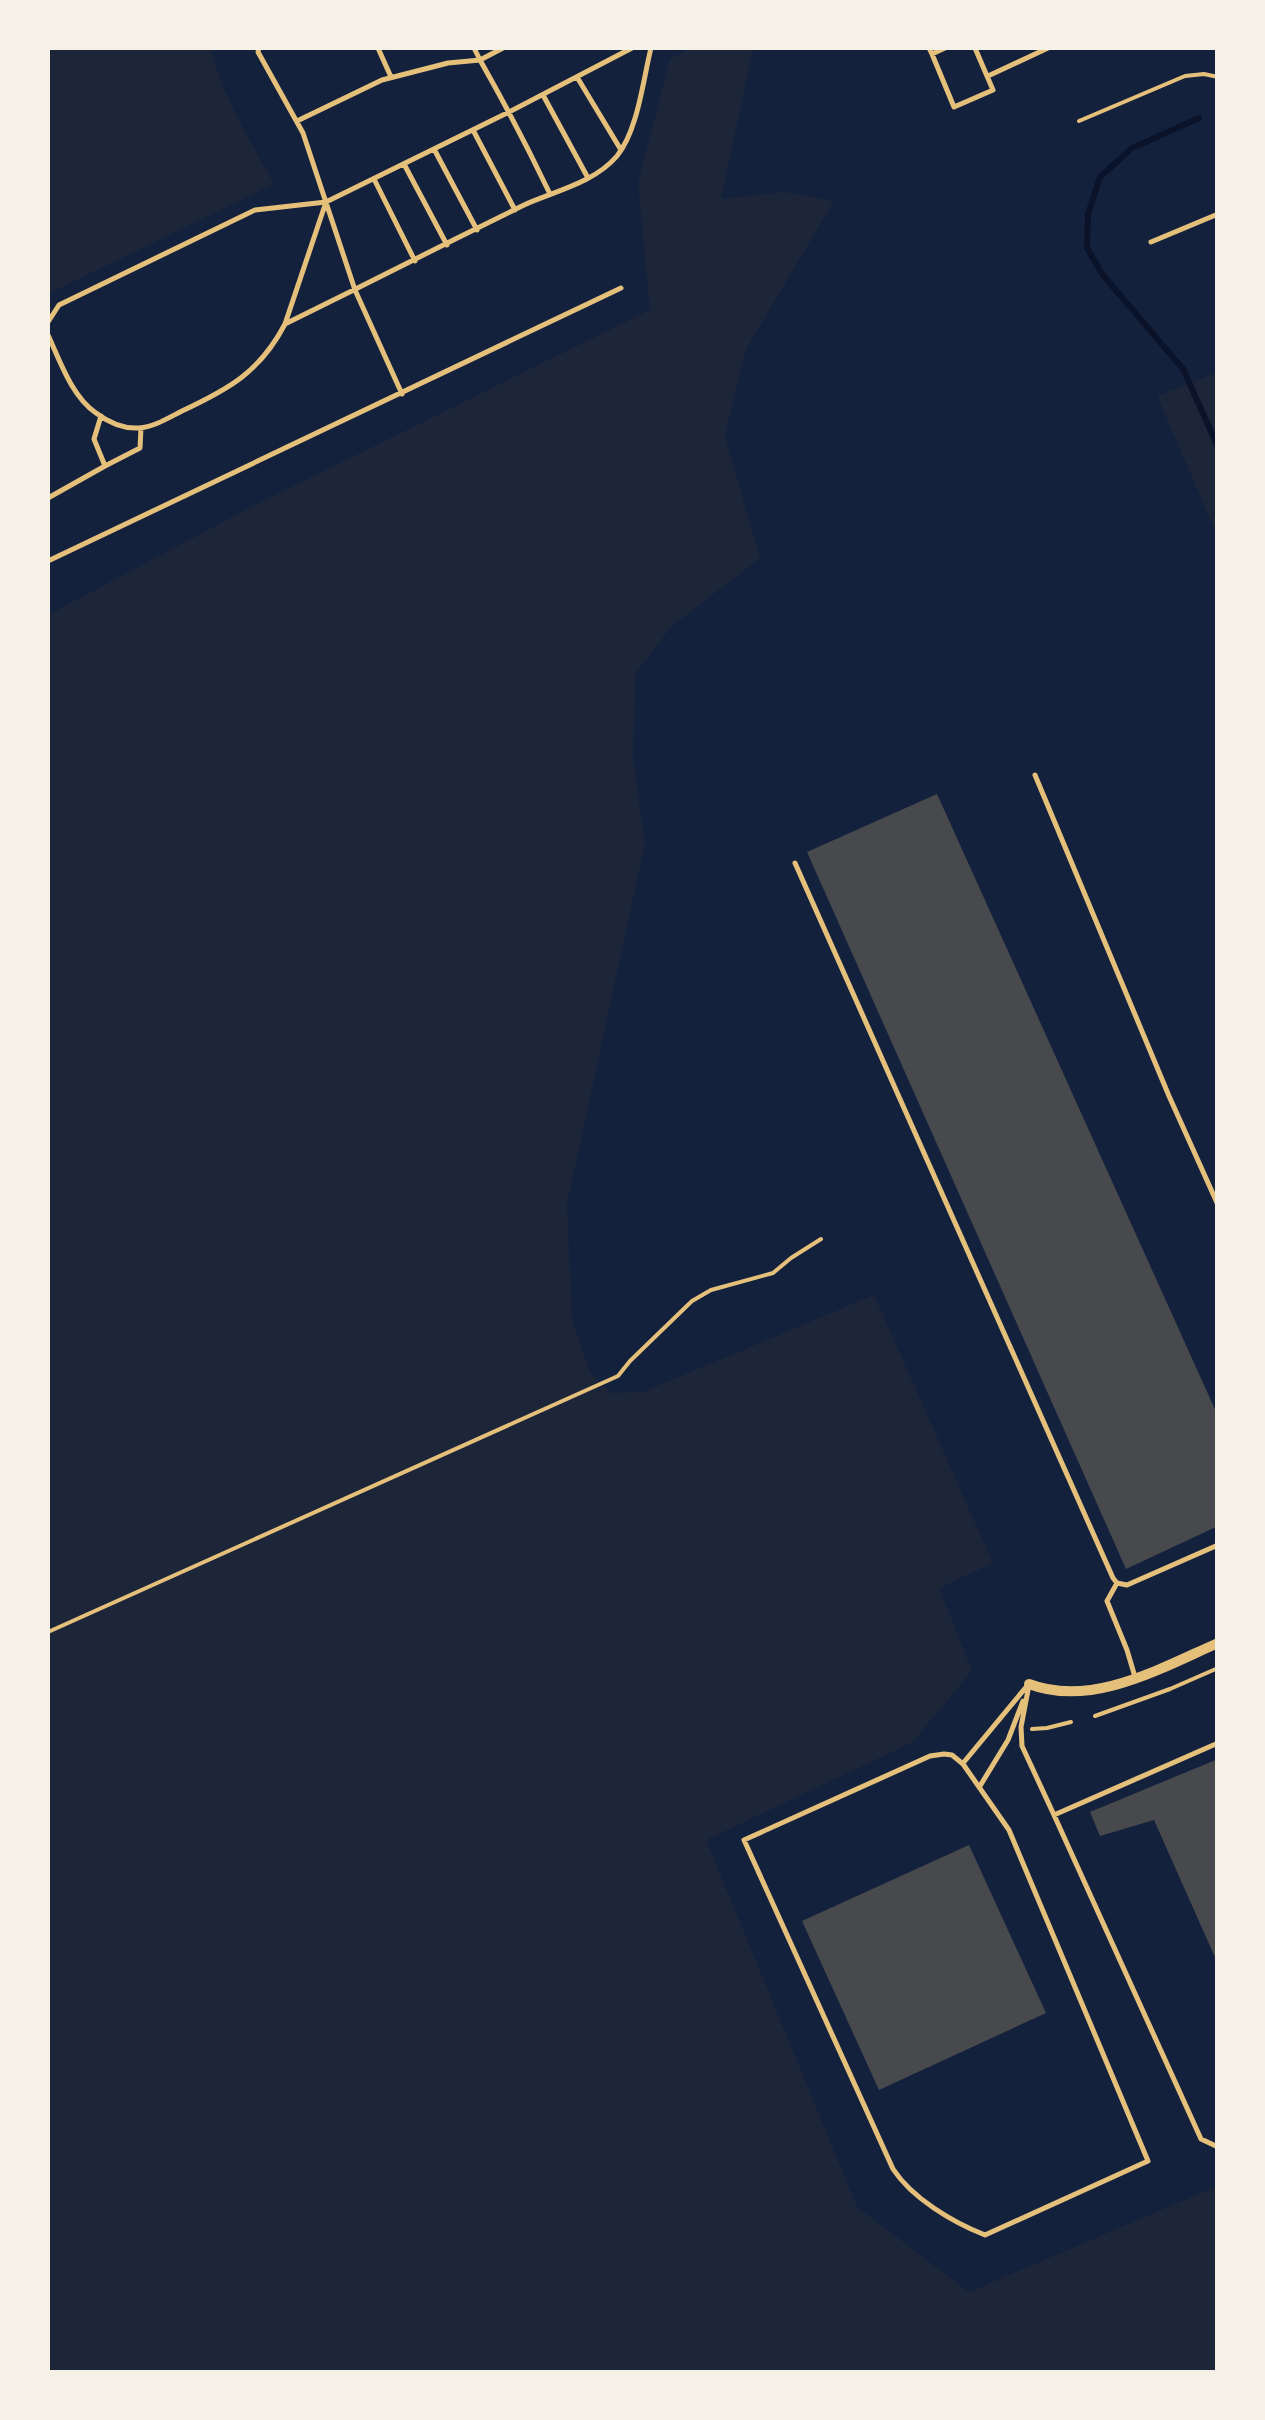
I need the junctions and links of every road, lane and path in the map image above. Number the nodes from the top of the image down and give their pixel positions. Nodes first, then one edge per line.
1 (259, 48) edge
2 (378, 48) edge
3 (474, 48) edge
4 (504, 48) edge
5 (632, 48) edge
6 (651, 48) edge
7 (945, 48) edge
8 (975, 48) edge
9 (1048, 48) edge
10 (930, 51) edge
11 (480, 60) junction
12 (987, 76) junction
13 (391, 77) junction
14 (577, 77) junction
15 (1218, 77) edge
16 (543, 95) junction
17 (507, 113) junction
18 (1079, 121) dead end
19 (297, 122) junction
20 (473, 130) junction
21 (434, 149) junction
22 (621, 150) junction
23 (404, 164) junction
24 (588, 178) junction
25 (374, 179) junction
26 (550, 194) junction
27 (326, 202) junction
28 (515, 210) junction
29 (1218, 214) edge
30 (477, 230) junction
31 (1151, 242) dead end
32 (447, 245) junction
33 (415, 261) junction
34 (621, 288) dead end
35 (356, 290) junction
36 (48, 322) edge
37 (286, 324) junction
38 (48, 336) edge
39 (402, 394) junction
40 (101, 416) junction
41 (141, 428) junction
42 (104, 466) junction
43 (48, 498) edge
44 (48, 561) edge
45 (1034, 775) dead end
46 (795, 863) dead end
47 (1218, 1205) edge
48 (821, 1239) dead end
49 (1218, 1545) edge
50 (1117, 1583) junction
51 (48, 1632) edge
52 (1218, 1644) edge
53 (1218, 1668) edge
54 (1136, 1678) junction
55 (1029, 1684) junction
56 (1094, 1716) dead end
57 (1072, 1722) dead end
58 (1047, 1728) dead end
59 (1218, 1743) edge
60 (963, 1764) junction
61 (980, 1786) junction
62 (1054, 1815) junction
63 (1218, 2147) edge

1 - 19 lane
2 - 13 lane
3 - 11 lane
4 - 11 lane
5 - 14 lane
6 - 22 lane
7 - 10 lane
8 - 12 lane
9 - 12 lane
10 - 12 lane
11 - 13 lane
11 - 17 lane
13 - 19 lane
14 - 16 lane
14 - 22 lane
15 - 18 path
16 - 17 lane
16 - 24 lane
17 - 20 lane
17 - 26 lane
19 - 27 lane
20 - 21 lane
20 - 28 lane
21 - 23 lane
21 - 30 lane
22 - 24 lane
23 - 25 lane
23 - 32 lane
24 - 26 lane
25 - 27 lane
25 - 33 lane
26 - 28 lane
27 - 35 lane
27 - 36 lane
27 - 37 lane
28 - 30 lane
29 - 31 lane
30 - 32 lane
32 - 33 lane
33 - 35 lane
34 - 39 lane
35 - 37 lane
35 - 39 lane
37 - 41 lane
38 - 40 lane
39 - 44 lane
40 - 41 lane
40 - 42 lane
41 - 42 lane
42 - 43 lane
45 - 47 lane
46 - 50 lane
48 - 51 path
49 - 50 lane
50 - 54 lane
52 - 54 street
53 - 56 path
54 - 55 street
55 - 60 lane
55 - 61 lane
55 - 62 lane
57 - 58 path
59 - 62 lane
60 - 61 lane
60 - 61 lane
62 - 63 lane

